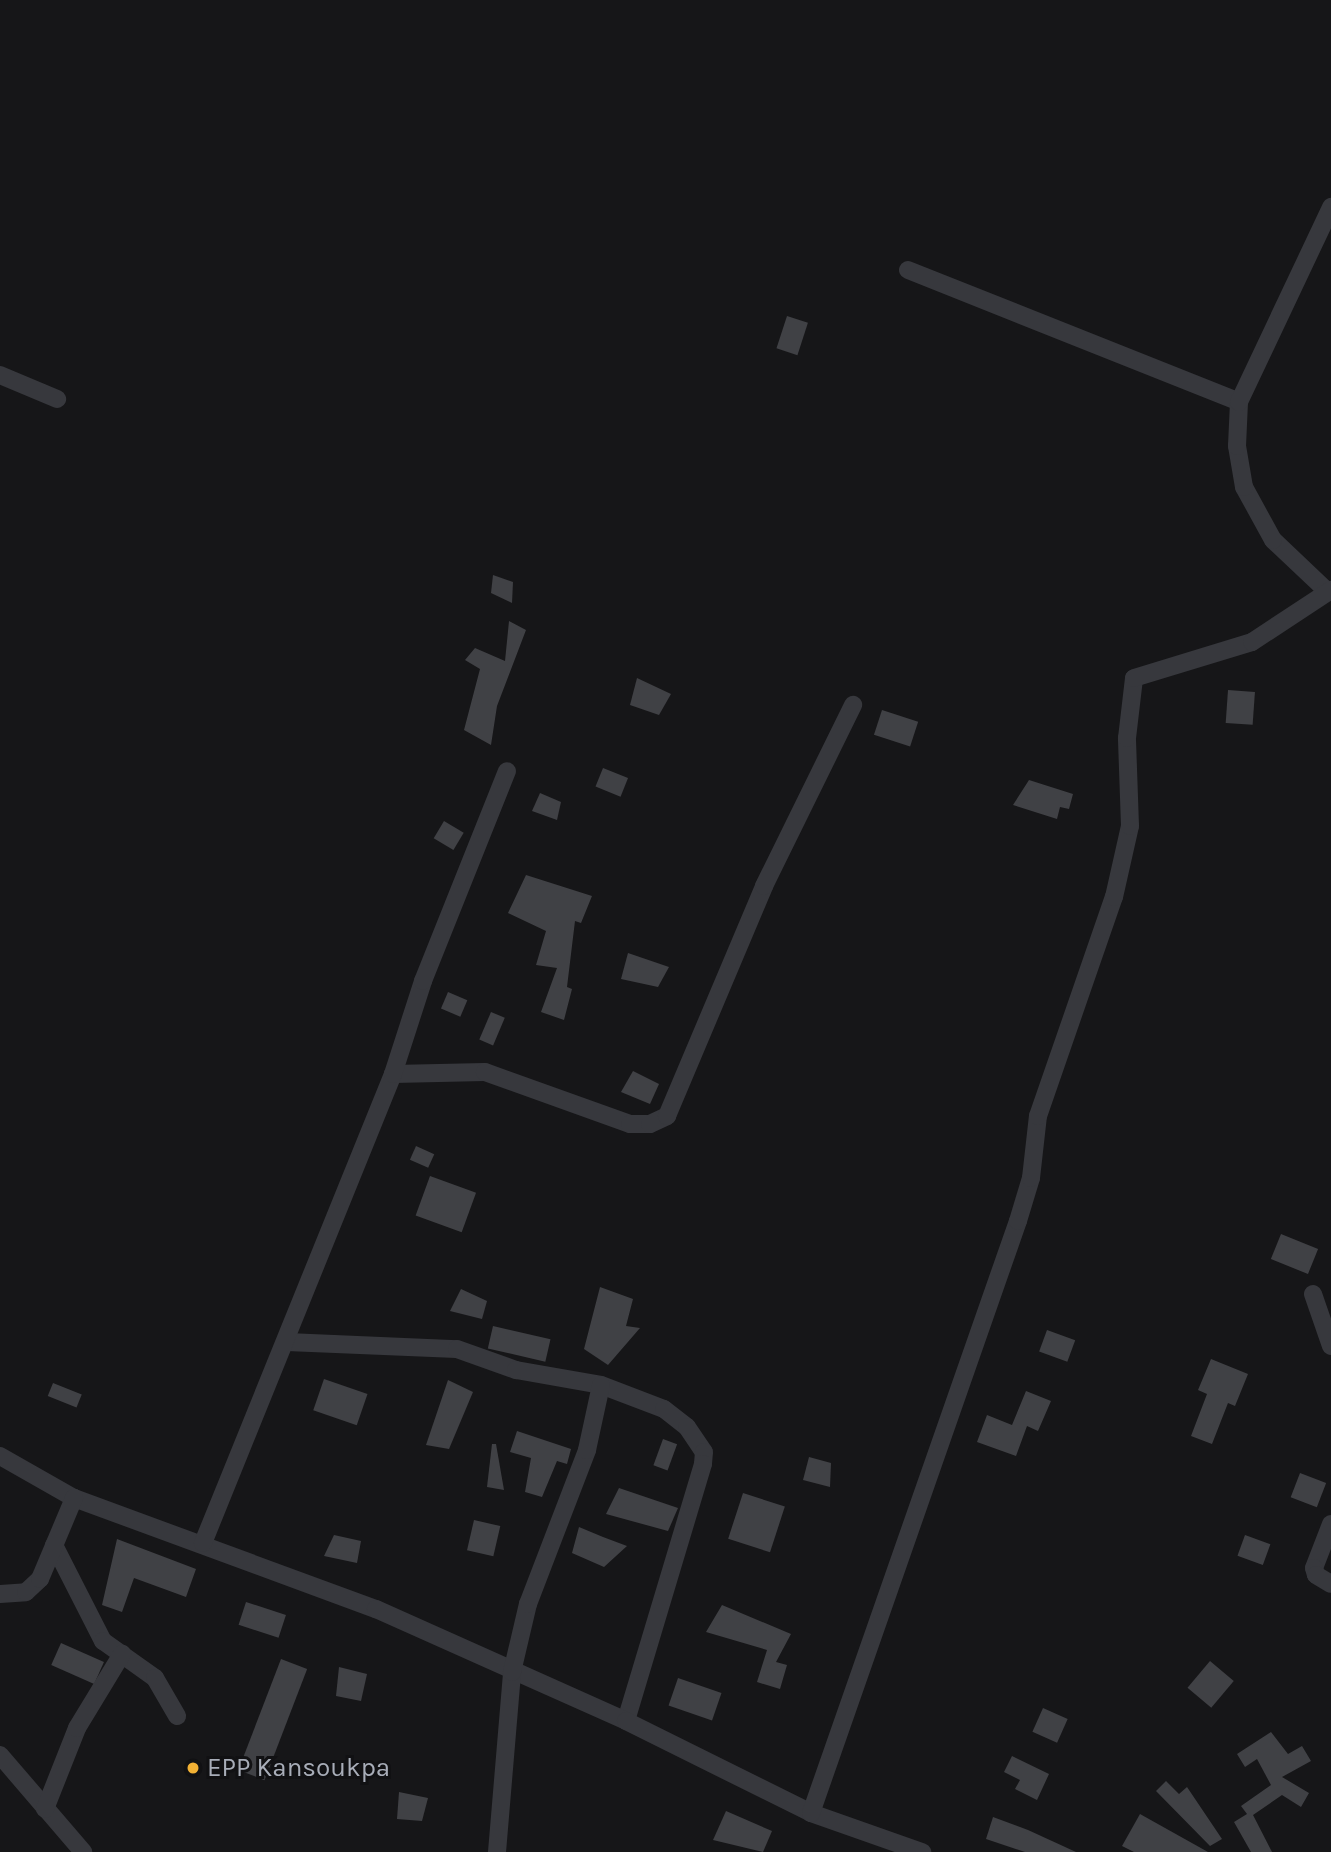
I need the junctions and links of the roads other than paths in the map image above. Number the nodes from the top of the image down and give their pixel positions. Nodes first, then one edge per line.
1 (1331, 207) edge
2 (908, 270) dead end
3 (0, 374) edge
4 (57, 399) dead end
5 (1239, 402) junction
6 (1329, 591) edge
7 (853, 705) dead end
8 (507, 771) dead end
9 (393, 1074) junction
10 (1313, 1294) dead end
11 (287, 1342) junction
12 (1331, 1346) edge
13 (601, 1385) junction
14 (0, 1456) edge
15 (74, 1498) junction
16 (1331, 1524) edge
17 (203, 1542) junction
18 (54, 1545) junction
19 (1331, 1584) edge
20 (0, 1594) edge
21 (122, 1654) junction
22 (512, 1672) junction
23 (177, 1716) dead end
24 (626, 1721) junction
25 (0, 1755) edge
26 (45, 1809) junction
27 (811, 1813) junction
28 (83, 1852) edge
29 (497, 1852) edge
30 (922, 1852) edge

1 - 5 street
2 - 5 street
3 - 4 street
5 - 6 street
6 - 27 street
7 - 9 street
8 - 9 street
9 - 11 street
10 - 12 street
11 - 13 street
11 - 17 street
13 - 22 street
13 - 24 street
14 - 15 street
15 - 17 street
15 - 18 street
16 - 19 street
17 - 22 street
18 - 20 street
18 - 21 street
21 - 23 street
21 - 26 street
22 - 24 street
22 - 29 street
24 - 27 street
25 - 26 street
26 - 28 street
27 - 30 street

